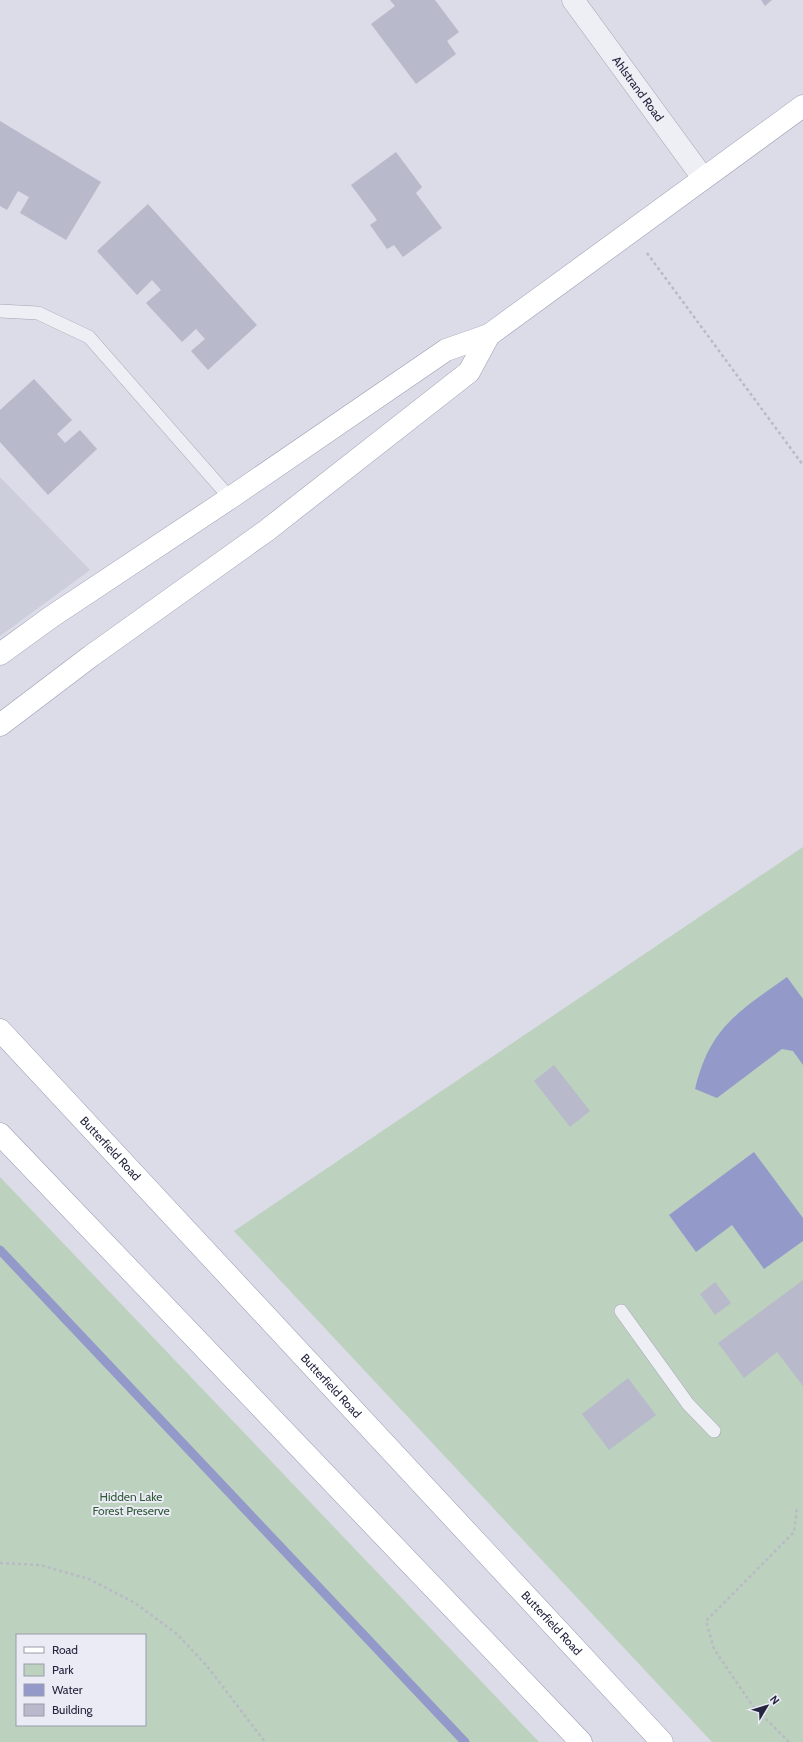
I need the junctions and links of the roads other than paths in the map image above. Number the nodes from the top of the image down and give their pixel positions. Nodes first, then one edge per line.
1 (574, 0) edge
2 (803, 106) edge
3 (702, 178) junction
4 (0, 311) edge
5 (489, 335) junction
6 (230, 498) junction
7 (0, 654) edge
8 (0, 725) edge
9 (0, 1030) edge
10 (0, 1134) edge
11 (621, 1310) dead end
12 (714, 1431) dead end
13 (581, 1742) edge
14 (662, 1742) edge

1 - 3 street, Ahlstrand Road
2 - 3 main road
3 - 5 main road
4 - 6 lane
5 - 6 main road
5 - 8 main road
6 - 7 main road
9 - 14 main road, Butterfield Road
10 - 13 main road
11 - 12 lane

